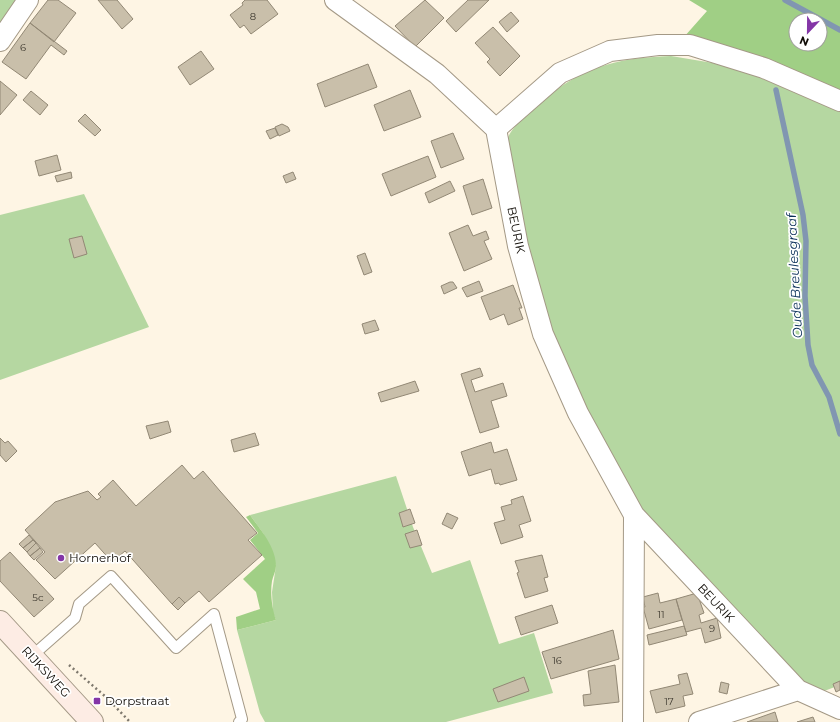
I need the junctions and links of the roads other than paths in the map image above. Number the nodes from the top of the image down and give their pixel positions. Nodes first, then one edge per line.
1 (28, 0) edge
2 (335, 0) edge
3 (0, 41) edge
4 (840, 102) edge
5 (496, 129) junction
6 (634, 515) junction
7 (0, 622) edge
8 (32, 656) junction
9 (798, 690) junction
10 (840, 709) edge
11 (92, 722) edge
12 (239, 722) edge
13 (633, 722) edge
14 (699, 722) edge

1 - 3 street
2 - 5 street
4 - 5 street
5 - 6 street, BEURIK
6 - 9 street, BEURIK
6 - 13 street, BEURIK
7 - 8 main road, RIJKSWEG
8 - 11 main road, RIJKSWEG
8 - 12 lane
9 - 10 street
9 - 14 street

